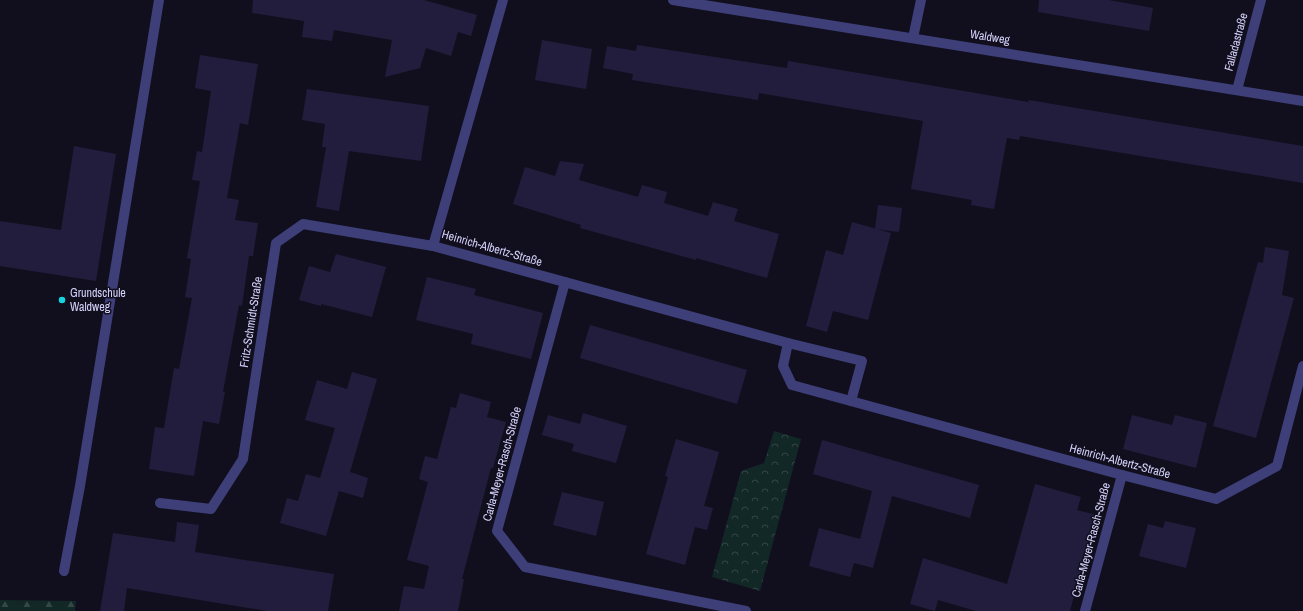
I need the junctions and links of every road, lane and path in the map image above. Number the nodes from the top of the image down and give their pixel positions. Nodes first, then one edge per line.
1 (159, 0) edge
2 (504, 0) edge
3 (673, 0) edge
4 (921, 0) edge
5 (1261, 0) edge
6 (914, 38) junction
7 (1237, 90) junction
8 (1303, 101) edge
9 (433, 246) junction
10 (565, 282) junction
11 (788, 343) junction
12 (1303, 366) edge
13 (851, 401) junction
14 (1122, 475) junction
15 (160, 503) dead end
16 (64, 571) dead end
17 (746, 611) edge
18 (1085, 611) edge

1 - 16 street
2 - 9 street, Heinrich-Albertz-Straße
3 - 6 street, Waldweg
4 - 6 street
5 - 7 street, Falladastraße
6 - 7 street, Waldweg
7 - 8 street, Waldweg
9 - 10 street, Heinrich-Albertz-Straße
9 - 15 street, Fritz-Schmidt-Straße
10 - 11 street, Heinrich-Albertz-Straße
10 - 17 street, Carla-Meyer-Rasch-Straße
11 - 13 street, Heinrich-Albertz-Straße
11 - 13 street, Heinrich-Albertz-Straße
12 - 14 street, Heinrich-Albertz-Straße
13 - 14 street, Heinrich-Albertz-Straße
14 - 18 street, Carla-Meyer-Rasch-Straße

